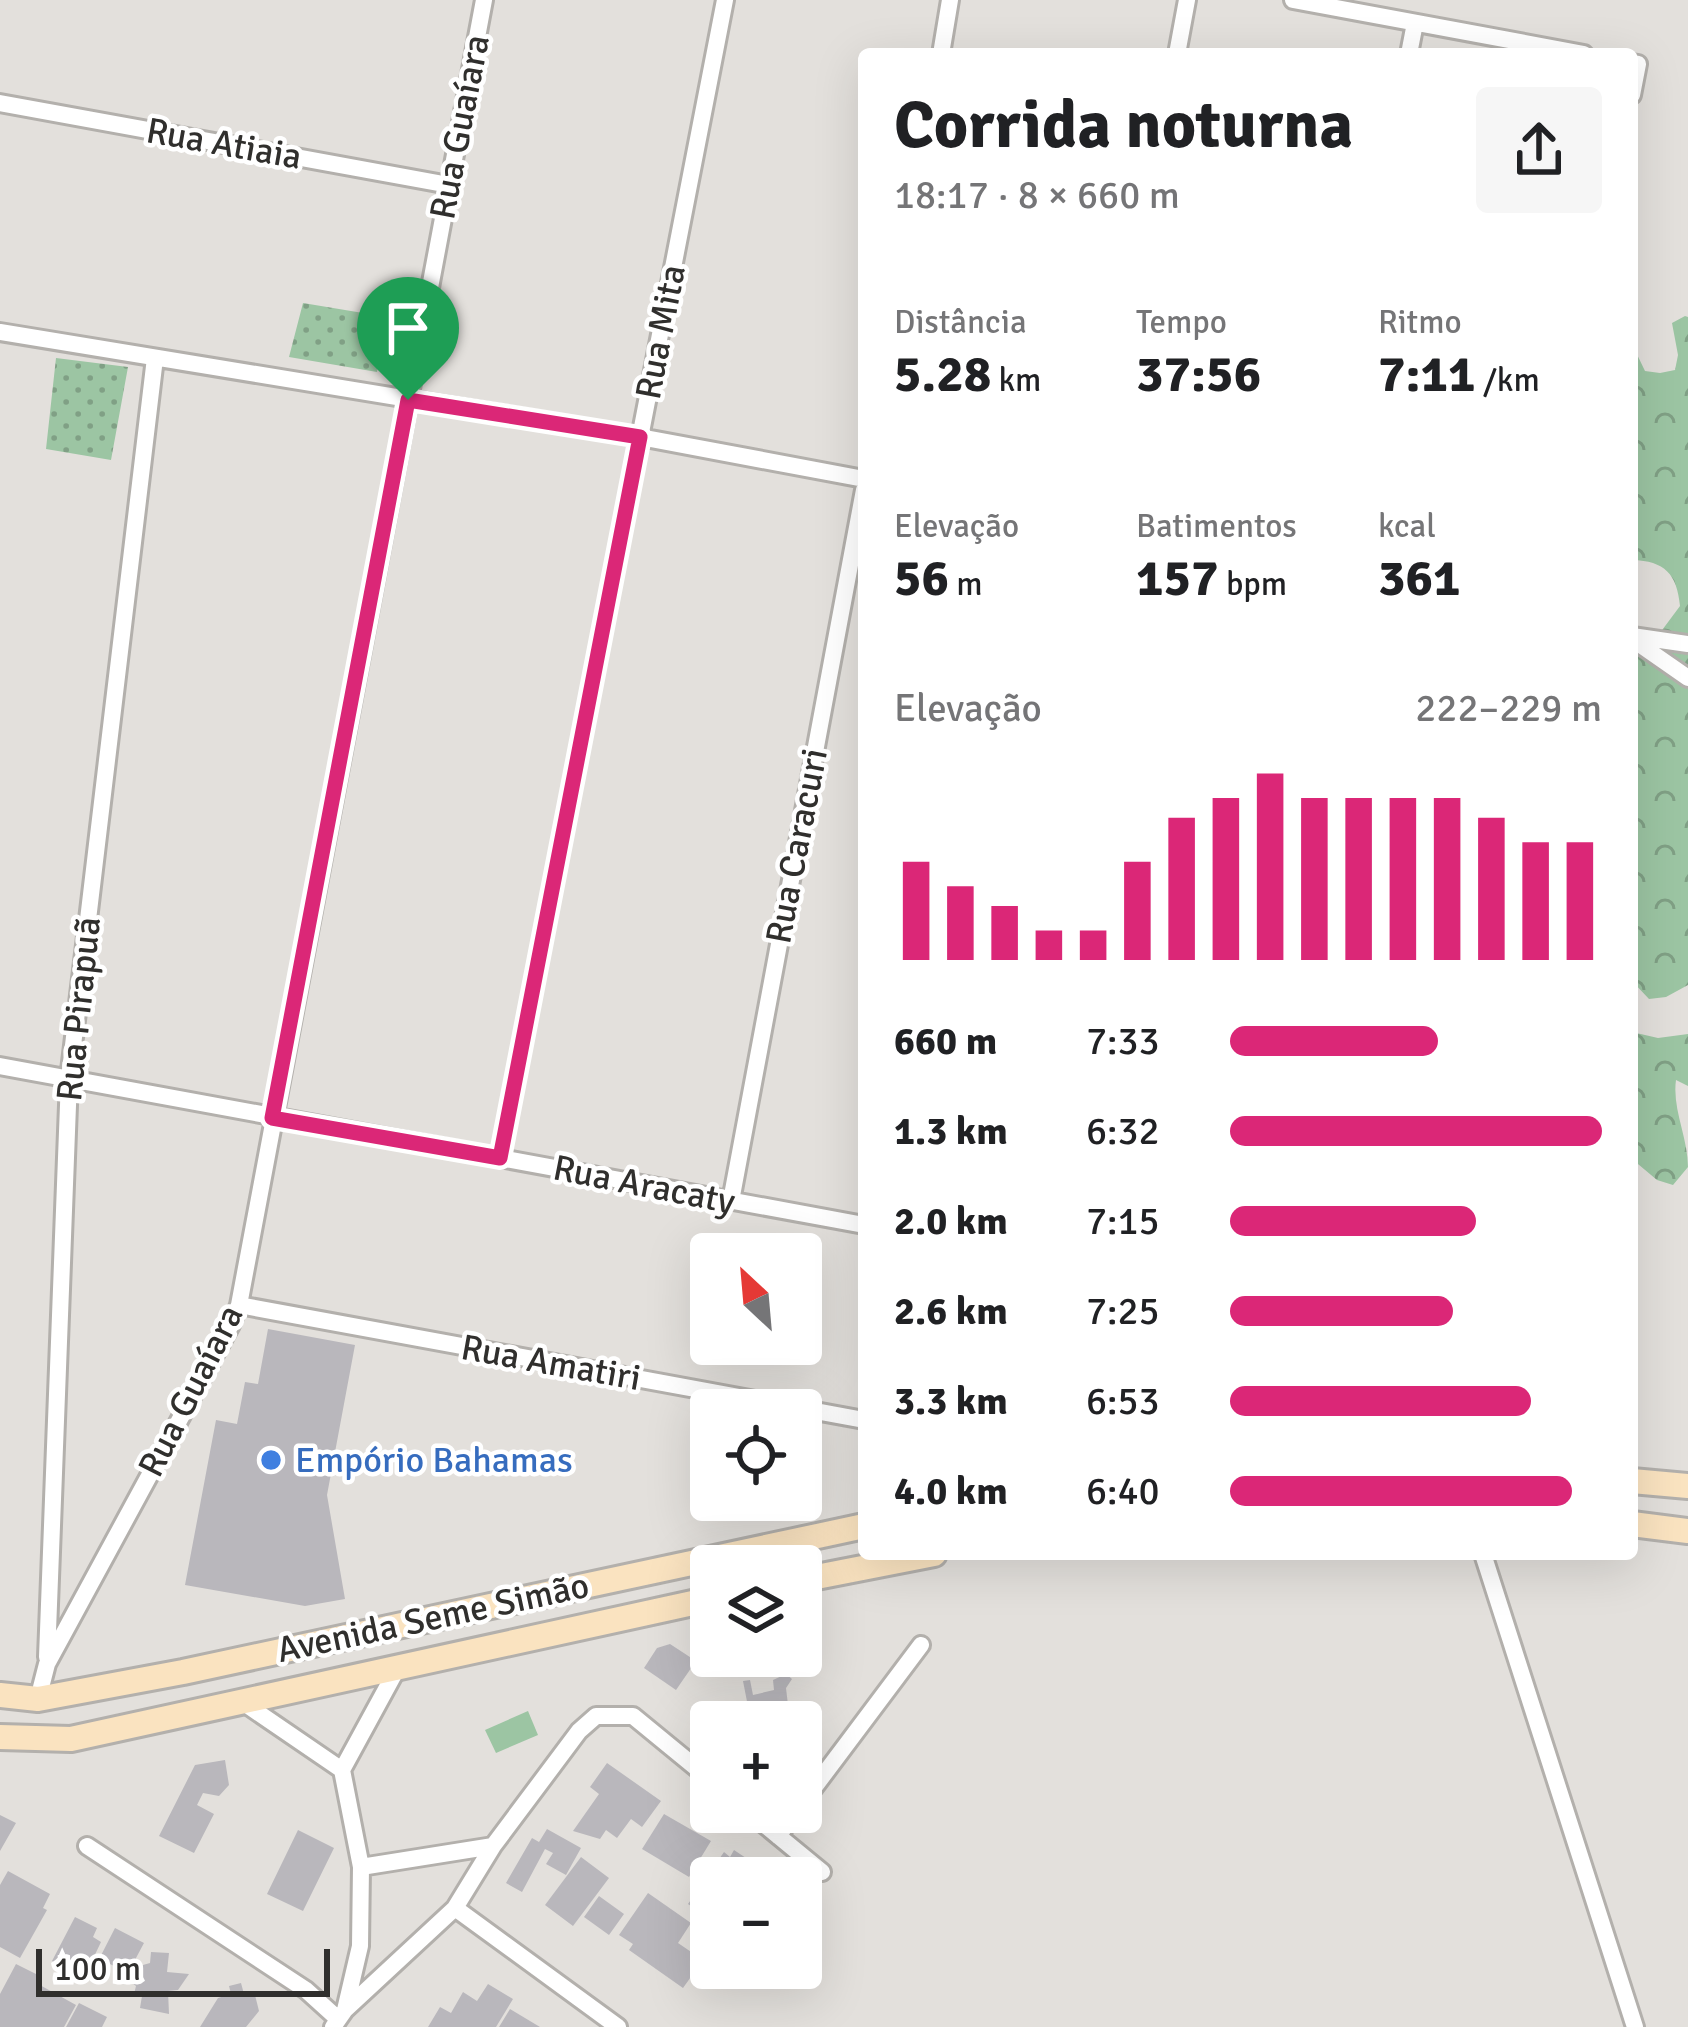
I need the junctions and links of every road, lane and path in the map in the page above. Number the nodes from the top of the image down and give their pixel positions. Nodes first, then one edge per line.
1 (484, 0) edge
2 (725, 0) edge
3 (950, 0) edge
4 (1187, 0) edge
5 (1292, 0) edge
6 (1415, 22) junction
7 (942, 48) edge
8 (1178, 48) edge
9 (1410, 48) edge
10 (1553, 48) edge
11 (0, 103) edge
12 (449, 184) junction
13 (0, 332) edge
14 (155, 358) junction
15 (408, 400) junction
16 (640, 437) junction
17 (858, 478) edge
18 (858, 522) edge
19 (1638, 639) edge
20 (1638, 642) edge
21 (1688, 644) edge
22 (1688, 678) edge
23 (0, 1066) edge
24 (69, 1079) junction
25 (272, 1118) junction
26 (500, 1158) junction
27 (731, 1202) junction
28 (858, 1224) edge
29 (238, 1305) junction
30 (858, 1419) edge
31 (1638, 1481) edge
32 (1688, 1486) edge
33 (1638, 1525) edge
34 (858, 1527) edge
35 (1688, 1531) edge
36 (903, 1560) edge
37 (1485, 1560) edge
38 (651, 1572) junction
39 (822, 1576) edge
40 (690, 1604) edge
41 (600, 1625) junction
42 (921, 1645) dead end
43 (47, 1664) junction
44 (397, 1669) junction
45 (183, 1672) junction
46 (0, 1695) edge
47 (38, 1699) junction
48 (244, 1703) junction
49 (120, 1729) junction
50 (0, 1737) edge
51 (690, 1763) edge
52 (342, 1770) junction
53 (822, 1777) edge
54 (774, 1833) edge
55 (780, 1833) edge
56 (778, 1836) junction
57 (87, 1846) dead end
58 (493, 1846) junction
59 (804, 1857) edge
60 (361, 1867) junction
61 (455, 1908) junction
62 (360, 1946) junction
63 (390, 1969) junction
64 (338, 2019) edge
65 (618, 2027) edge
66 (1635, 2027) edge

1 - 12 street, Rua Guaíara
2 - 16 street, Rua Mita
3 - 7 street
4 - 8 street
5 - 6 street
6 - 9 street
6 - 10 street
11 - 12 street, Rua Atiaia
12 - 15 street, Rua Guaíara
13 - 14 street
14 - 15 street
14 - 24 street, Rua Pirapuã
15 - 16 street
15 - 25 street, Rua Guaíara
16 - 17 street
16 - 26 street, Rua Mita
18 - 27 street, Rua Caracuri
19 - 21 street
20 - 22 street
23 - 24 street, Rua Aracaty
24 - 25 street, Rua Aracaty
24 - 43 street, Rua Pirapuã
25 - 26 street, Rua Aracaty
25 - 29 street, Rua Guaíara
26 - 27 street, Rua Aracaty
27 - 28 street, Rua Aracaty
29 - 30 street, Rua Amatiri
29 - 43 street, Rua Guaíara
31 - 32 main road
33 - 35 main road
34 - 38 main road, Avenida Seme Simão
36 - 39 main road
37 - 66 street
38 - 41 main road
38 - 45 main road, Avenida Seme Simão
40 - 41 main road, Avenida Seme Simão
41 - 44 main road, Avenida Seme Simão
42 - 53 street
43 - 47 street, Rua Guaíara
44 - 48 main road, Avenida Seme Simão
44 - 52 street
45 - 47 main road, Avenida Seme Simão
45 - 49 main road
46 - 47 main road, Avenida Seme Simão
48 - 49 main road, Avenida Seme Simão
48 - 52 street
49 - 50 main road, Avenida Seme Simão
51 - 58 street
52 - 60 street
54 - 56 street
55 - 56 street
56 - 59 street
57 - 64 street
58 - 60 street
58 - 61 street
60 - 62 street
61 - 63 street
61 - 65 street
62 - 63 street
62 - 64 street
63 - 64 street

